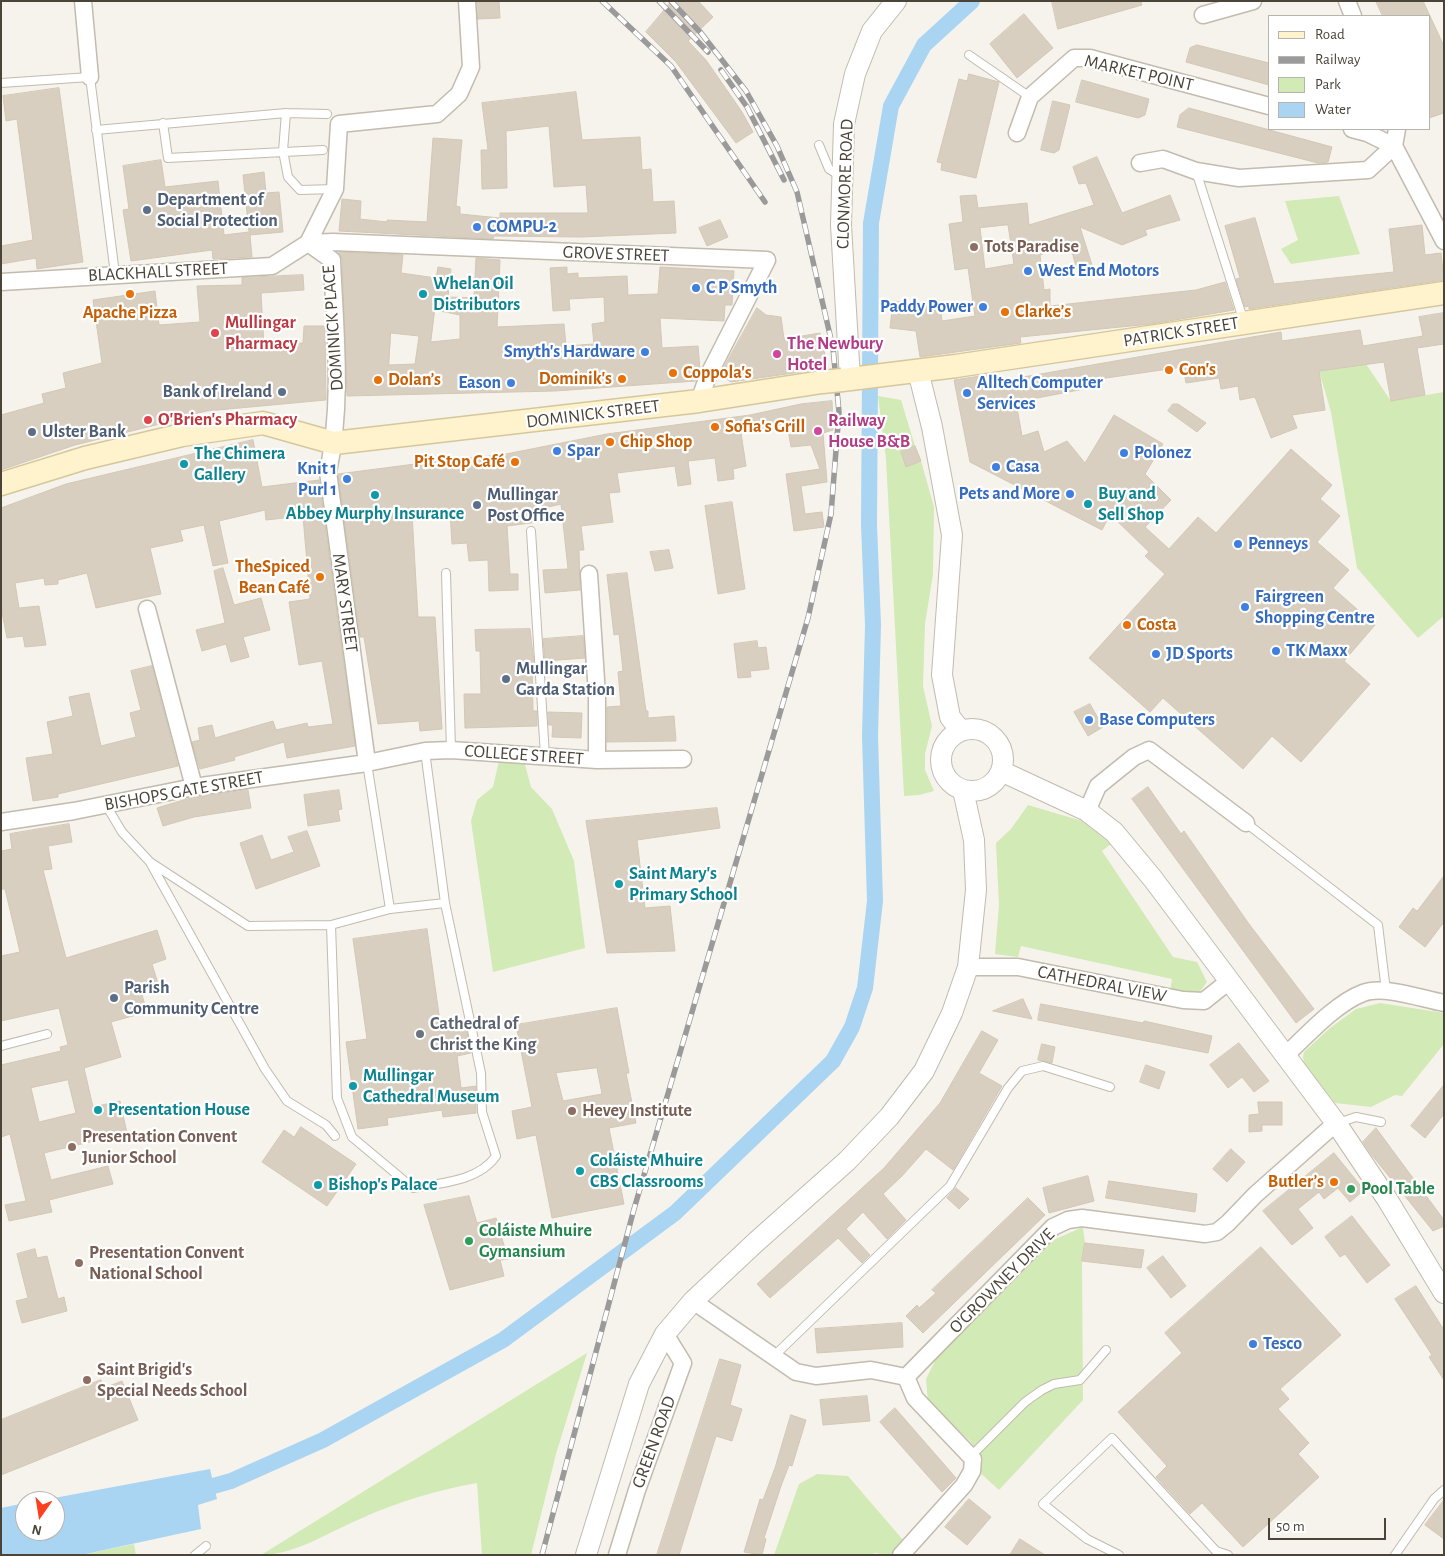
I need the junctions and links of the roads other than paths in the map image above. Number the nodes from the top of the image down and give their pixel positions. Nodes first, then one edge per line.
1 (83, 1) edge
2 (467, 1) edge
3 (896, 1) edge
4 (1253, 1) edge
5 (1347, 1) edge
6 (1203, 15) dead end
7 (1353, 15) edge
8 (969, 55) dead end
9 (90, 77) junction
10 (1, 83) edge
11 (1030, 96) junction
12 (1268, 106) edge
13 (286, 113) junction
14 (327, 114) dead end
15 (163, 123) junction
16 (96, 130) junction
17 (1356, 130) edge
18 (1397, 130) edge
19 (1017, 133) dead end
20 (819, 145) dead end
21 (1394, 146) junction
22 (323, 150) dead end
23 (283, 151) junction
24 (1140, 163) dead end
25 (1196, 172) junction
26 (842, 177) junction
27 (336, 189) junction
28 (1444, 241) edge
29 (308, 243) junction
30 (115, 274) junction
31 (1, 282) edge
32 (1444, 293) edge
33 (1244, 322) junction
34 (918, 371) junction
35 (841, 380) junction
36 (699, 402) junction
37 (334, 442) junction
38 (1, 484) edge
39 (531, 531) dead end
40 (446, 573) dead end
41 (589, 574) dead end
42 (147, 608) dead end
43 (961, 731) junction
44 (451, 750) junction
45 (425, 751) junction
46 (545, 757) junction
47 (683, 759) dead end
48 (597, 760) junction
49 (367, 763) junction
50 (1001, 771) junction
51 (194, 787) junction
52 (963, 790) junction
53 (106, 804) junction
54 (1087, 811) junction
55 (1, 822) edge
56 (1246, 823) joint
57 (150, 862) junction
58 (445, 903) junction
59 (390, 909) junction
60 (331, 925) junction
61 (968, 967) junction
62 (1229, 981) junction
63 (1386, 991) junction
64 (1444, 1003) edge
65 (47, 1034) dead end
66 (1, 1046) edge
67 (1284, 1056) junction
68 (1110, 1087) dead end
69 (1381, 1122) dead end
70 (1336, 1124) junction
71 (335, 1136) dead end
72 (1444, 1293) edge
73 (693, 1301) junction
74 (669, 1328) junction
75 (1106, 1350) dead end
76 (774, 1356) junction
77 (906, 1377) junction
78 (971, 1456) junction
79 (1444, 1490) edge
80 (206, 1546) dead end
81 (195, 1555) edge
82 (586, 1555) edge
83 (617, 1555) edge
84 (901, 1555) edge
85 (1118, 1555) edge
86 (1228, 1555) edge
87 (1395, 1555) edge

1 - 9 street
2 - 27 street, DOMINICK PLACE
3 - 26 street, CLONMORE ROAD
4 - 6 street
5 - 7 street
8 - 11 lane
9 - 10 lane
9 - 16 lane
11 - 12 street, MARKET POINT
11 - 19 street, MARKET POINT
13 - 14 lane
13 - 15 lane
13 - 23 lane
15 - 16 lane
15 - 23 lane
16 - 30 lane
17 - 21 street
18 - 21 street
20 - 26 lane
21 - 25 street
21 - 28 street
22 - 23 lane
23 - 27 lane
24 - 25 street
25 - 33 lane
26 - 35 street, CLONMORE ROAD
27 - 29 street, DOMINICK PLACE
29 - 30 street, BLACKHALL STREET
29 - 36 street, GROVE STREET
29 - 37 street, DOMINICK PLACE
30 - 31 street, BLACKHALL STREET
32 - 33 main road, PATRICK STREET
33 - 34 main road, PATRICK STREET
34 - 35 main road, DOMINICK STREET
34 - 43 street
35 - 36 main road, DOMINICK STREET
36 - 37 main road, DOMINICK STREET
37 - 38 main road
37 - 49 street, MARY STREET
39 - 46 lane
40 - 44 lane
41 - 48 street
42 - 51 street
43 - 50 street
43 - 52 street
44 - 45 street, COLLEGE STREET
44 - 46 street, COLLEGE STREET
45 - 49 street, COLLEGE STREET
45 - 58 lane
46 - 48 street, COLLEGE STREET
47 - 48 street, COLLEGE STREET
49 - 51 street, BISHOPS GATE STREET
49 - 59 lane
50 - 52 street
50 - 54 street
51 - 53 street, BISHOPS GATE STREET
52 - 61 street
53 - 55 street, BISHOPS GATE STREET
53 - 57 lane
54 - 56 street
54 - 62 street
56 - 63 lane
57 - 60 lane
57 - 71 lane
58 - 59 lane
58 - 60 lane
59 - 60 lane
61 - 62 street, CATHEDRAL VIEW
61 - 73 street
62 - 67 street
63 - 64 street
63 - 67 street
65 - 66 lane
67 - 70 street
68 - 76 lane
69 - 70 lane
70 - 72 street
70 - 77 street, O'GROWNEY DRIVE
73 - 74 street
73 - 76 street
74 - 82 street, GREEN ROAD
74 - 83 street, GREEN ROAD
75 - 78 lane
76 - 77 street
77 - 78 street
78 - 84 street
79 - 87 lane
80 - 81 lane
85 - 86 lane

